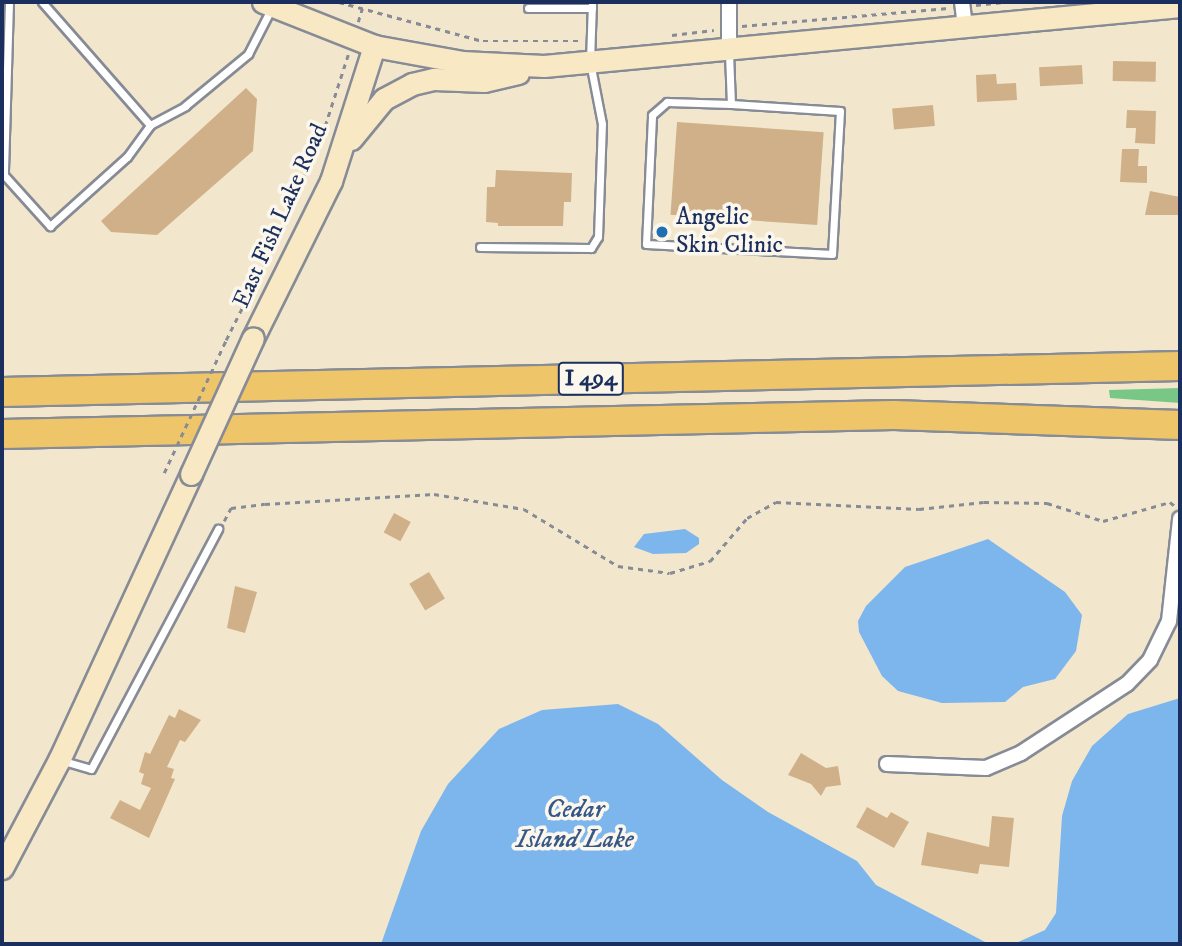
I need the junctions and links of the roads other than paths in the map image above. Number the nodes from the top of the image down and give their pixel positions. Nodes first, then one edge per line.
1 (9, 2) edge
2 (42, 2) edge
3 (729, 2) edge
4 (270, 3) edge
5 (969, 3) edge
6 (592, 5) edge
7 (1180, 6) edge
8 (528, 8) dead end
9 (965, 26) junction
10 (728, 38) junction
11 (374, 47) junction
12 (5, 51) edge
13 (590, 51) junction
14 (544, 66) junction
15 (731, 104) junction
16 (150, 125) junction
17 (343, 149) junction
18 (481, 247) dead end
19 (1180, 366) edge
20 (2, 392) edge
21 (1180, 425) edge
22 (2, 434) edge
23 (1180, 519) edge
24 (218, 530) road end
25 (60, 760) junction
26 (887, 764) dead end
27 (2, 867) edge

1 - 12 lane
2 - 16 lane
3 - 10 street
4 - 11 street
4 - 16 lane
5 - 9 street
6 - 8 lane
6 - 13 lane
7 - 9 street
9 - 10 street
10 - 13 street
10 - 15 lane
11 - 14 street
11 - 17 street, East Fish Lake Road
12 - 16 lane
13 - 14 street
13 - 18 lane
14 - 17 street
15 - 15 lane
17 - 25 street, East Fish Lake Road, bridge
19 - 20 highway, I 494
21 - 22 highway, I 494
23 - 26 street
24 - 25 lane
25 - 27 street, East Fish Lake Road

